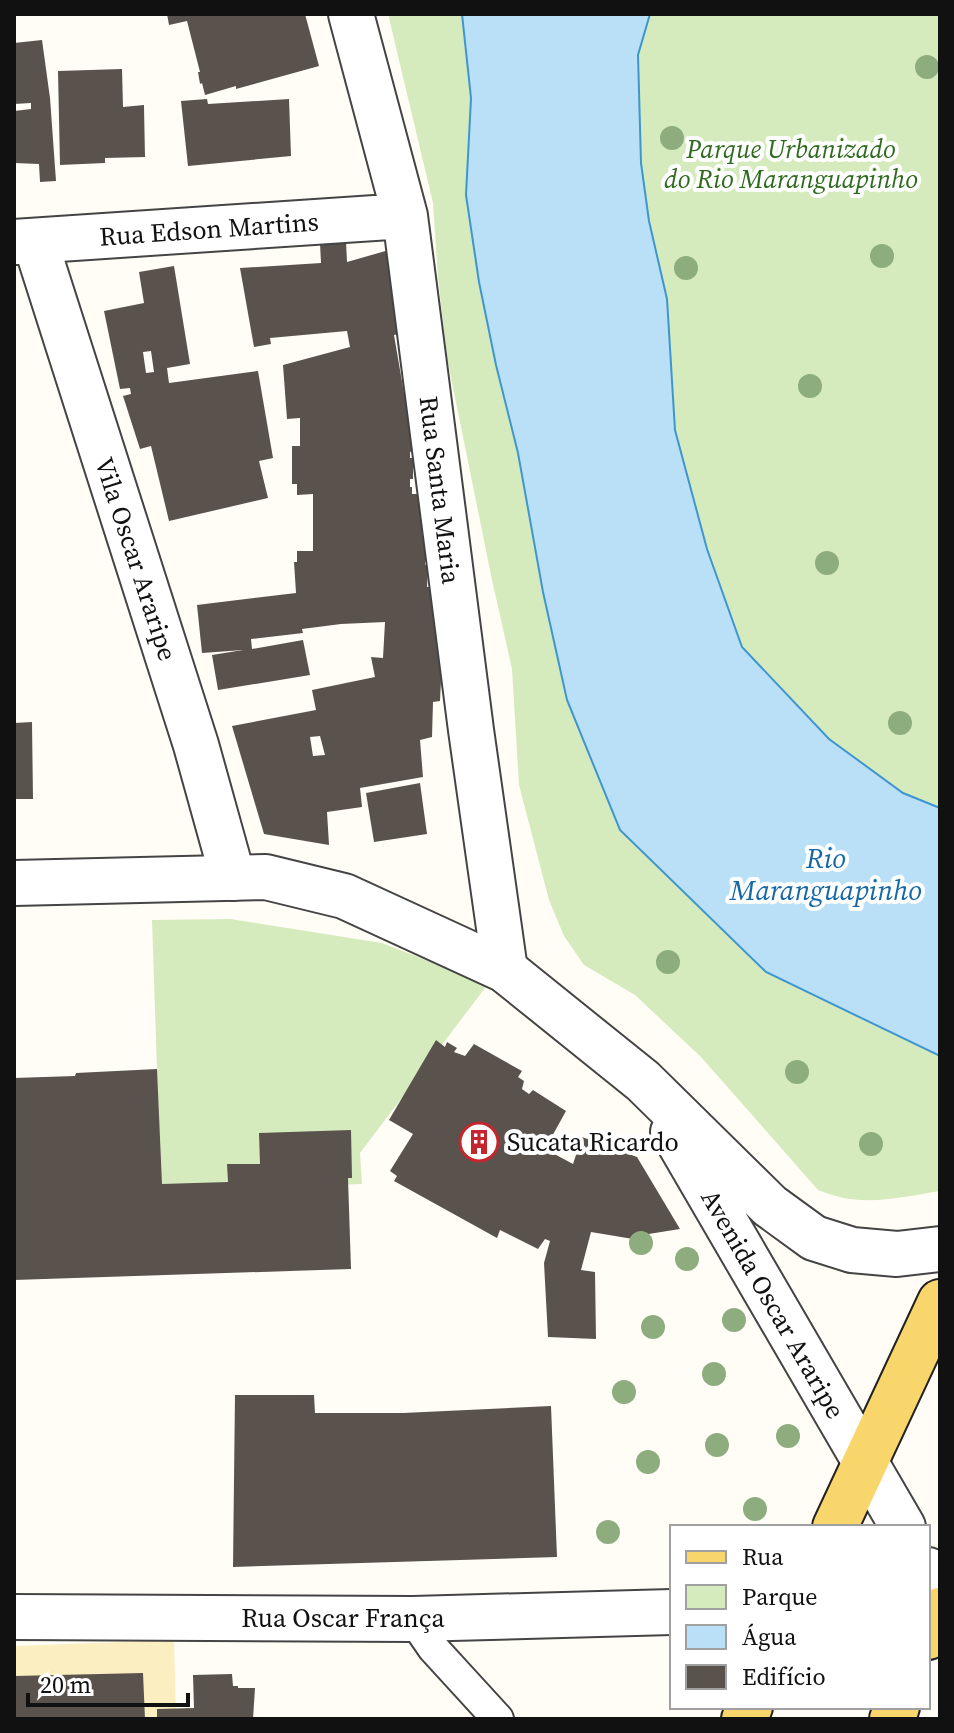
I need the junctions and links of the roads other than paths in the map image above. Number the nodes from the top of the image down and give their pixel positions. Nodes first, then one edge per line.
1 (351, 14) edge
2 (405, 216) junction
3 (24, 241) edge
4 (233, 878) junction
5 (14, 883) edge
6 (505, 970) junction
7 (643, 1081) junction
8 (940, 1249) edge
9 (940, 1302) edge
10 (866, 1463) junction
11 (836, 1525) edge
12 (902, 1525) edge
13 (930, 1574) edge
14 (940, 1591) edge
15 (940, 1610) edge
16 (670, 1612) edge
17 (14, 1617) edge
18 (413, 1619) junction
19 (930, 1632) edge
20 (498, 1719) edge

1 - 2 street, Rua Santa Maria
2 - 3 street, Rua Edson Martins
2 - 6 street, Rua Santa Maria
3 - 4 street, Vila Oscar Araripe
4 - 5 street, Avenida Oscar Araripe
4 - 6 street, Avenida Oscar Araripe
6 - 7 street, Avenida Oscar Araripe
7 - 8 street, Avenida Oscar Araripe
7 - 10 street, Avenida Oscar Araripe
9 - 10 main road
10 - 11 main road
10 - 12 street, Avenida Oscar Araripe
13 - 14 street
15 - 19 main road
16 - 18 street, Rua Oscar França
17 - 18 street, Rua Oscar França
18 - 20 lane

